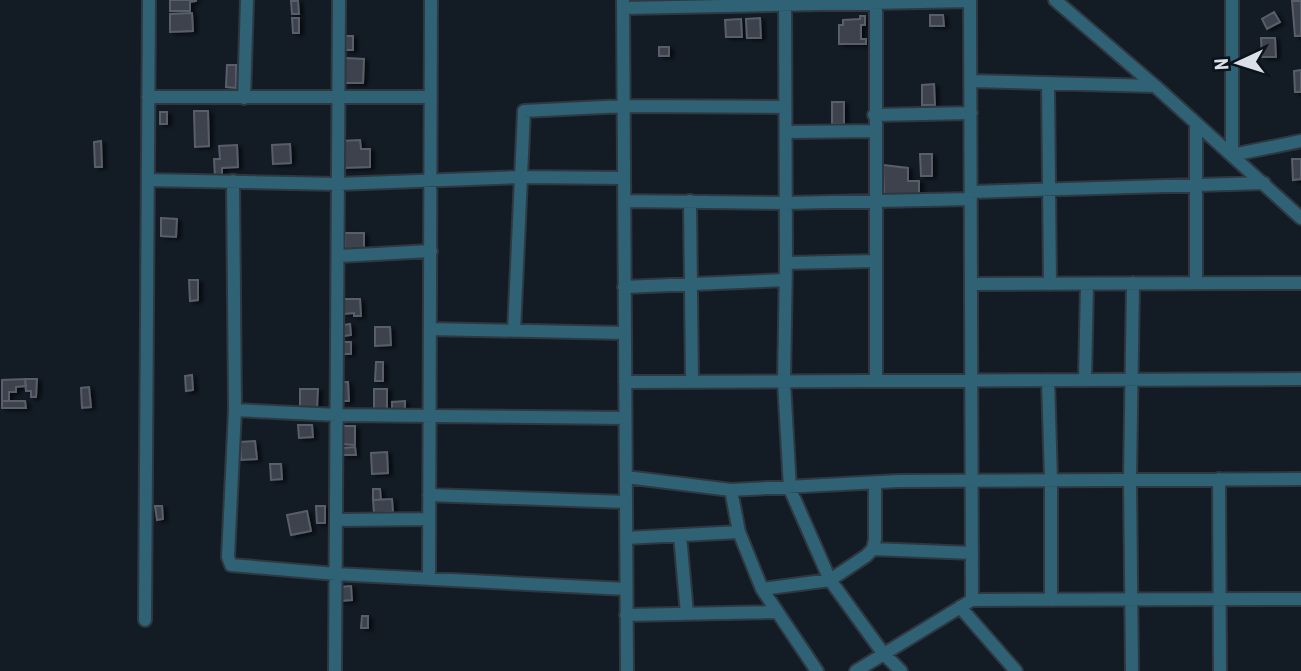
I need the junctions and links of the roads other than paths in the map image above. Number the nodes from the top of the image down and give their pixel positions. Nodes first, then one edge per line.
1 (149, 0) edge
2 (247, 0) edge
3 (339, 0) edge
4 (431, 0) edge
5 (970, 0) edge
6 (1232, 0) edge
7 (1059, 1) edge
8 (785, 2) edge
9 (876, 3) junction
10 (623, 4) edge
11 (971, 81) junction
12 (1048, 83) junction
13 (1155, 86) junction
14 (148, 97) junction
15 (430, 97) junction
16 (244, 98) junction
17 (338, 98) junction
18 (623, 107) junction
19 (785, 107) junction
20 (971, 113) junction
21 (874, 116) junction
22 (1196, 124) junction
23 (875, 131) junction
24 (786, 132) junction
25 (1301, 141) edge
26 (1232, 155) junction
27 (521, 177) junction
28 (624, 178) junction
29 (148, 180) junction
30 (233, 181) junction
31 (432, 182) junction
32 (1264, 183) junction
33 (338, 184) junction
34 (1197, 184) junction
35 (1050, 188) junction
36 (971, 196) junction
37 (875, 200) junction
38 (624, 201) junction
39 (690, 201) junction
40 (785, 203) junction
41 (1301, 218) edge
42 (430, 251) junction
43 (339, 256) junction
44 (876, 261) junction
45 (786, 263) junction
46 (786, 280) junction
47 (690, 283) junction
48 (1133, 283) junction
49 (1196, 283) junction
50 (1301, 283) edge
51 (971, 284) junction
52 (1051, 284) junction
53 (1087, 284) junction
54 (624, 287) junction
55 (430, 329) junction
56 (514, 331) junction
57 (625, 333) junction
58 (1132, 379) junction
59 (1301, 379) edge
60 (1048, 380) junction
61 (1084, 380) junction
62 (876, 381) junction
63 (972, 381) junction
64 (625, 382) junction
65 (692, 382) junction
66 (784, 382) junction
67 (235, 410) junction
68 (429, 414) junction
69 (338, 415) junction
70 (625, 418) junction
71 (626, 477) junction
72 (1219, 479) junction
73 (972, 480) junction
74 (1051, 480) junction
75 (1130, 480) junction
76 (1301, 480) edge
77 (875, 483) junction
78 (790, 489) junction
79 (731, 490) junction
80 (429, 495) junction
81 (626, 502) junction
82 (429, 519) junction
83 (337, 520) junction
84 (739, 532) junction
85 (680, 535) junction
86 (626, 538) junction
87 (873, 549) junction
88 (972, 553) junction
89 (336, 574) junction
90 (429, 578) junction
91 (830, 580) junction
92 (626, 589) junction
93 (762, 589) junction
94 (1131, 599) junction
95 (1219, 599) junction
96 (1301, 599) edge
97 (1051, 600) junction
98 (966, 603) junction
99 (776, 612) junction
100 (687, 614) junction
101 (626, 615) junction
102 (145, 620) dead end
103 (883, 653) junction
104 (335, 671) edge
105 (627, 671) edge
106 (817, 671) edge
107 (856, 671) edge
108 (901, 671) edge
109 (1016, 671) edge
110 (1132, 671) edge
111 (1220, 671) edge

1 - 14 street
2 - 16 street
3 - 17 street
4 - 15 street
5 - 9 street
5 - 11 street
6 - 26 street
7 - 13 street
8 - 9 street
8 - 10 street
8 - 19 street
9 - 21 street
10 - 18 street
11 - 12 street
11 - 20 street
12 - 13 street
12 - 35 street
13 - 22 street
14 - 16 street
14 - 29 street
15 - 17 street
15 - 31 street
16 - 17 street
17 - 33 street
18 - 19 street
18 - 27 street
18 - 28 street
19 - 24 street
20 - 21 street
20 - 36 street
21 - 23 street
22 - 26 street
22 - 34 street
23 - 24 street
23 - 37 street
24 - 40 street
25 - 26 street
26 - 32 street
27 - 28 street
27 - 31 street
27 - 56 street
28 - 38 street
29 - 30 street
29 - 102 street
30 - 33 street
30 - 67 street
31 - 33 street
31 - 42 street
32 - 34 street
32 - 41 street
33 - 43 street
34 - 35 street
34 - 49 street
35 - 36 street
35 - 52 street
36 - 37 street
36 - 51 street
37 - 40 street
37 - 44 street
38 - 39 street
38 - 54 street
39 - 40 street
39 - 47 street
40 - 45 street
42 - 43 street
42 - 55 street
43 - 69 street
44 - 45 street
44 - 62 street
45 - 46 street
46 - 47 street
46 - 66 street
47 - 54 street
47 - 65 street
48 - 49 street
48 - 53 street
48 - 58 street
49 - 50 street
51 - 52 street
51 - 63 street
52 - 53 street
53 - 61 street
54 - 57 street
55 - 56 street
55 - 68 street
56 - 57 street
57 - 64 street
58 - 59 street
58 - 61 street
58 - 75 street
60 - 61 street
60 - 63 street
60 - 74 street
62 - 63 street
62 - 66 street
63 - 73 street
64 - 65 street
64 - 70 street
65 - 66 street
66 - 78 street
67 - 69 street
67 - 89 street
68 - 69 street
68 - 70 street
68 - 80 street
69 - 83 street
70 - 71 street
71 - 79 street
71 - 81 street
72 - 75 street
72 - 76 street
72 - 95 street
73 - 74 street
73 - 77 street
73 - 88 street
74 - 75 street
74 - 97 street
75 - 94 street
77 - 78 street
77 - 87 street
78 - 79 street
78 - 91 street
79 - 84 street
80 - 81 street
80 - 82 street
81 - 86 street
82 - 83 street
82 - 90 street
83 - 89 street
84 - 85 street
84 - 93 street
85 - 86 street
85 - 100 street
86 - 92 street
87 - 88 street
87 - 91 street
88 - 98 street
89 - 90 street
89 - 104 street
90 - 92 street
91 - 93 street
91 - 103 street
92 - 101 street
93 - 99 street
94 - 95 street
94 - 97 street
94 - 110 street
95 - 96 street
95 - 111 street
97 - 98 street
98 - 103 street
98 - 109 street
99 - 100 street
99 - 106 street
100 - 101 street
101 - 105 street
103 - 107 street
103 - 108 street

